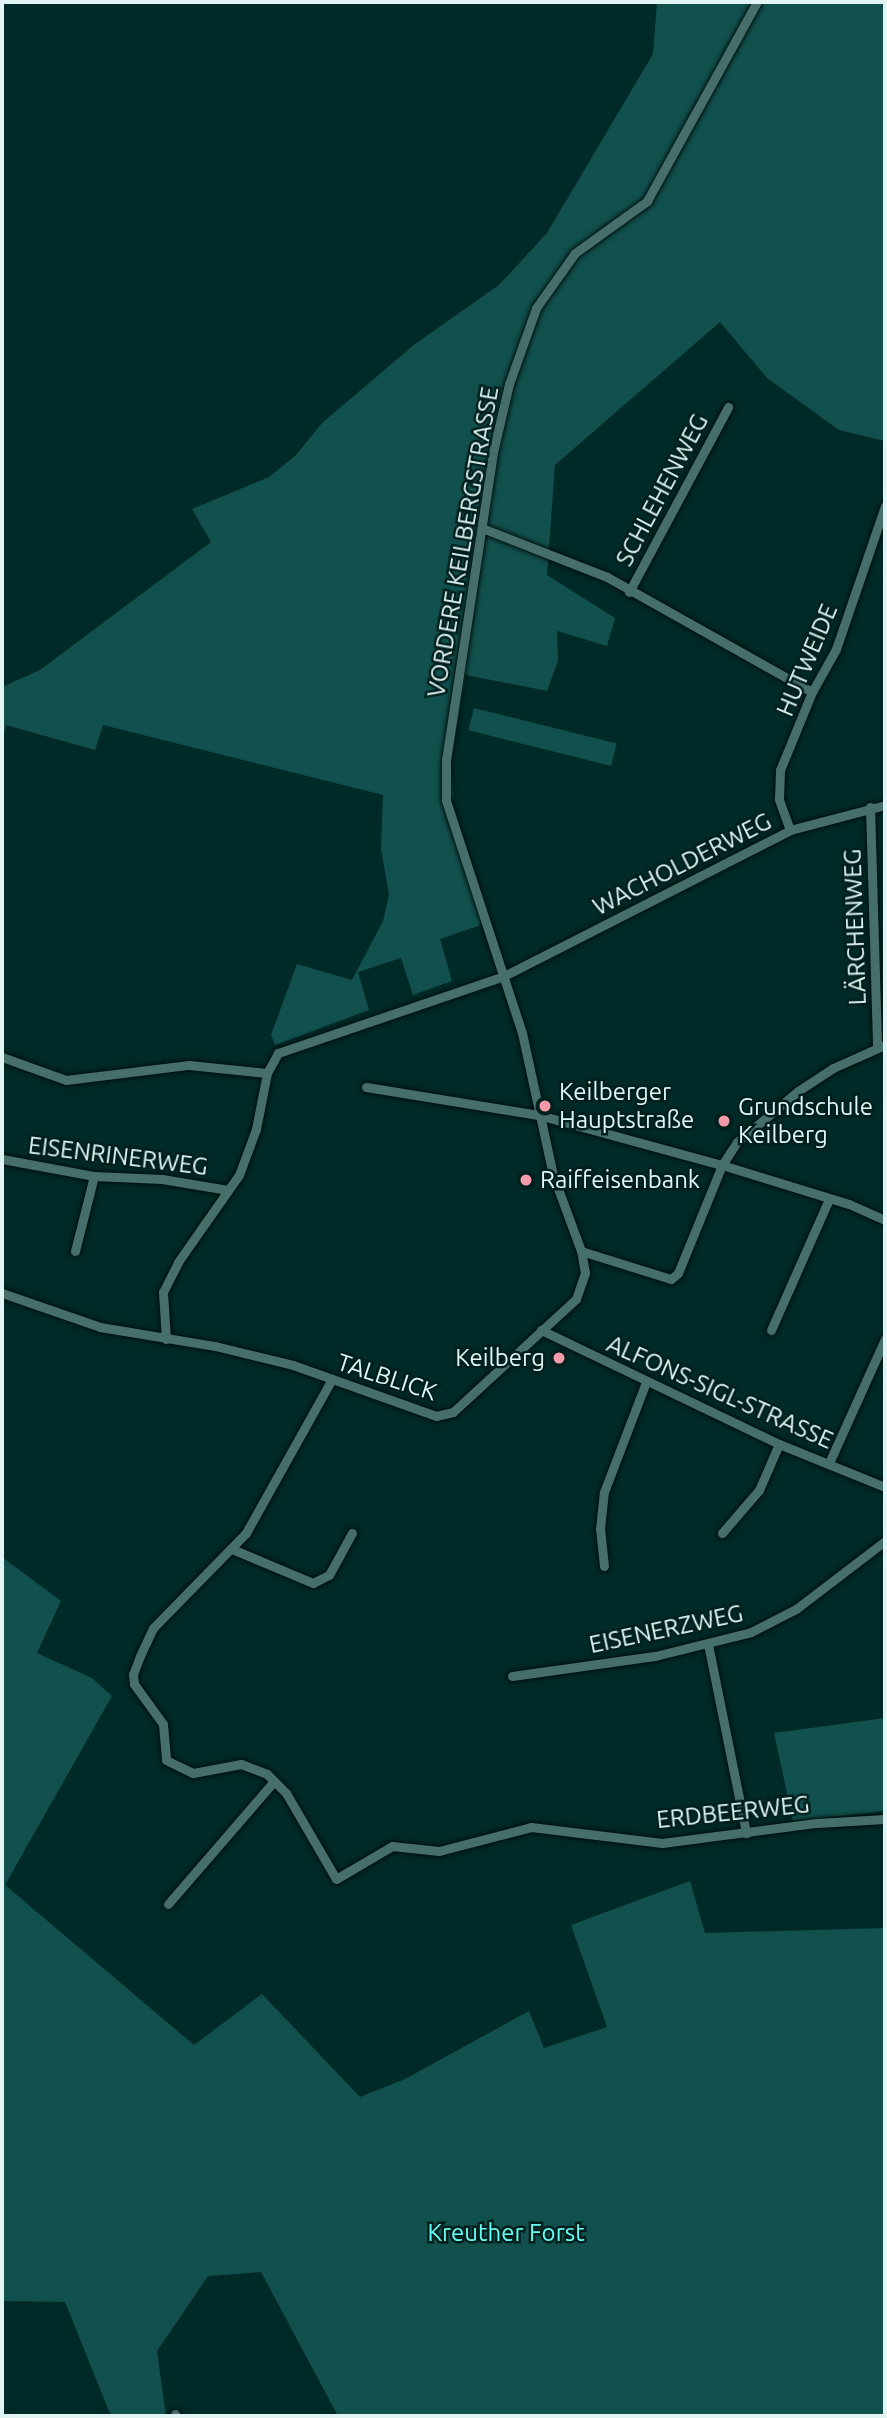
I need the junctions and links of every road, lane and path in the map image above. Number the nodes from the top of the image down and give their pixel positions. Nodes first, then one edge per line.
1 (757, 2) edge
2 (729, 407) dead end
3 (885, 506) edge
4 (482, 528) junction
5 (629, 592) junction
6 (811, 692) junction
7 (885, 806) edge
8 (870, 807) junction
9 (790, 830) junction
10 (504, 976) junction
11 (881, 1046) edge
12 (2, 1057) edge
13 (267, 1073) junction
14 (366, 1087) dead end
15 (540, 1115) junction
16 (2, 1159) edge
17 (722, 1165) junction
18 (94, 1176) junction
19 (228, 1190) junction
20 (829, 1199) junction
21 (885, 1220) edge
22 (75, 1251) dead end
23 (581, 1251) junction
24 (2, 1293) edge
25 (541, 1330) junction
26 (771, 1330) dead end
27 (166, 1339) junction
28 (885, 1339) edge
29 (332, 1379) junction
30 (646, 1382) junction
31 (779, 1444) junction
32 (829, 1463) junction
33 (885, 1487) edge
34 (352, 1533) dead end
35 (722, 1533) dead end
36 (885, 1541) edge
37 (232, 1549) junction
38 (604, 1566) dead end
39 (708, 1644) junction
40 (512, 1676) dead end
41 (274, 1781) junction
42 (885, 1819) edge
43 (746, 1833) junction
44 (168, 1904) dead end

1 - 4 street, VORDERE KEILBERGSTRASSE
2 - 5 street, SCHLEHENWEG
3 - 6 street, HUTWEIDE
4 - 5 street
4 - 10 street, VORDERE KEILBERGSTRASSE
5 - 6 street
6 - 9 street, HUTWEIDE
7 - 8 street, WACHOLDERWEG
8 - 9 street, WACHOLDERWEG
8 - 11 street, LÄRCHENWEG
9 - 10 street, WACHOLDERWEG
10 - 13 street, WACHOLDERWEG
10 - 15 street, VORDERE KEILBERGSTRASSE
11 - 17 street
12 - 13 street
13 - 19 street
14 - 15 street
15 - 17 street
15 - 23 street, TALBLICK
16 - 18 street, EISENRINERWEG
17 - 20 street
17 - 23 street
18 - 19 street, EISENRINERWEG
18 - 22 street
19 - 27 street
20 - 21 street
20 - 26 street
23 - 25 street, TALBLICK
24 - 27 street, TALBLICK
25 - 29 street, TALBLICK
25 - 30 street, ALFONS-SIGL-STRASSE
27 - 29 street, TALBLICK
28 - 32 street
29 - 37 street
30 - 31 street, ALFONS-SIGL-STRASSE
30 - 38 street
31 - 32 street, ALFONS-SIGL-STRASSE
31 - 35 street
32 - 33 street, ALFONS-SIGL-STRASSE
34 - 37 street
36 - 39 street, EISENERZWEG
37 - 41 street
39 - 40 street, EISENERZWEG
39 - 43 street
41 - 43 street, ERDBEERWEG
41 - 44 street
42 - 43 street, ERDBEERWEG

